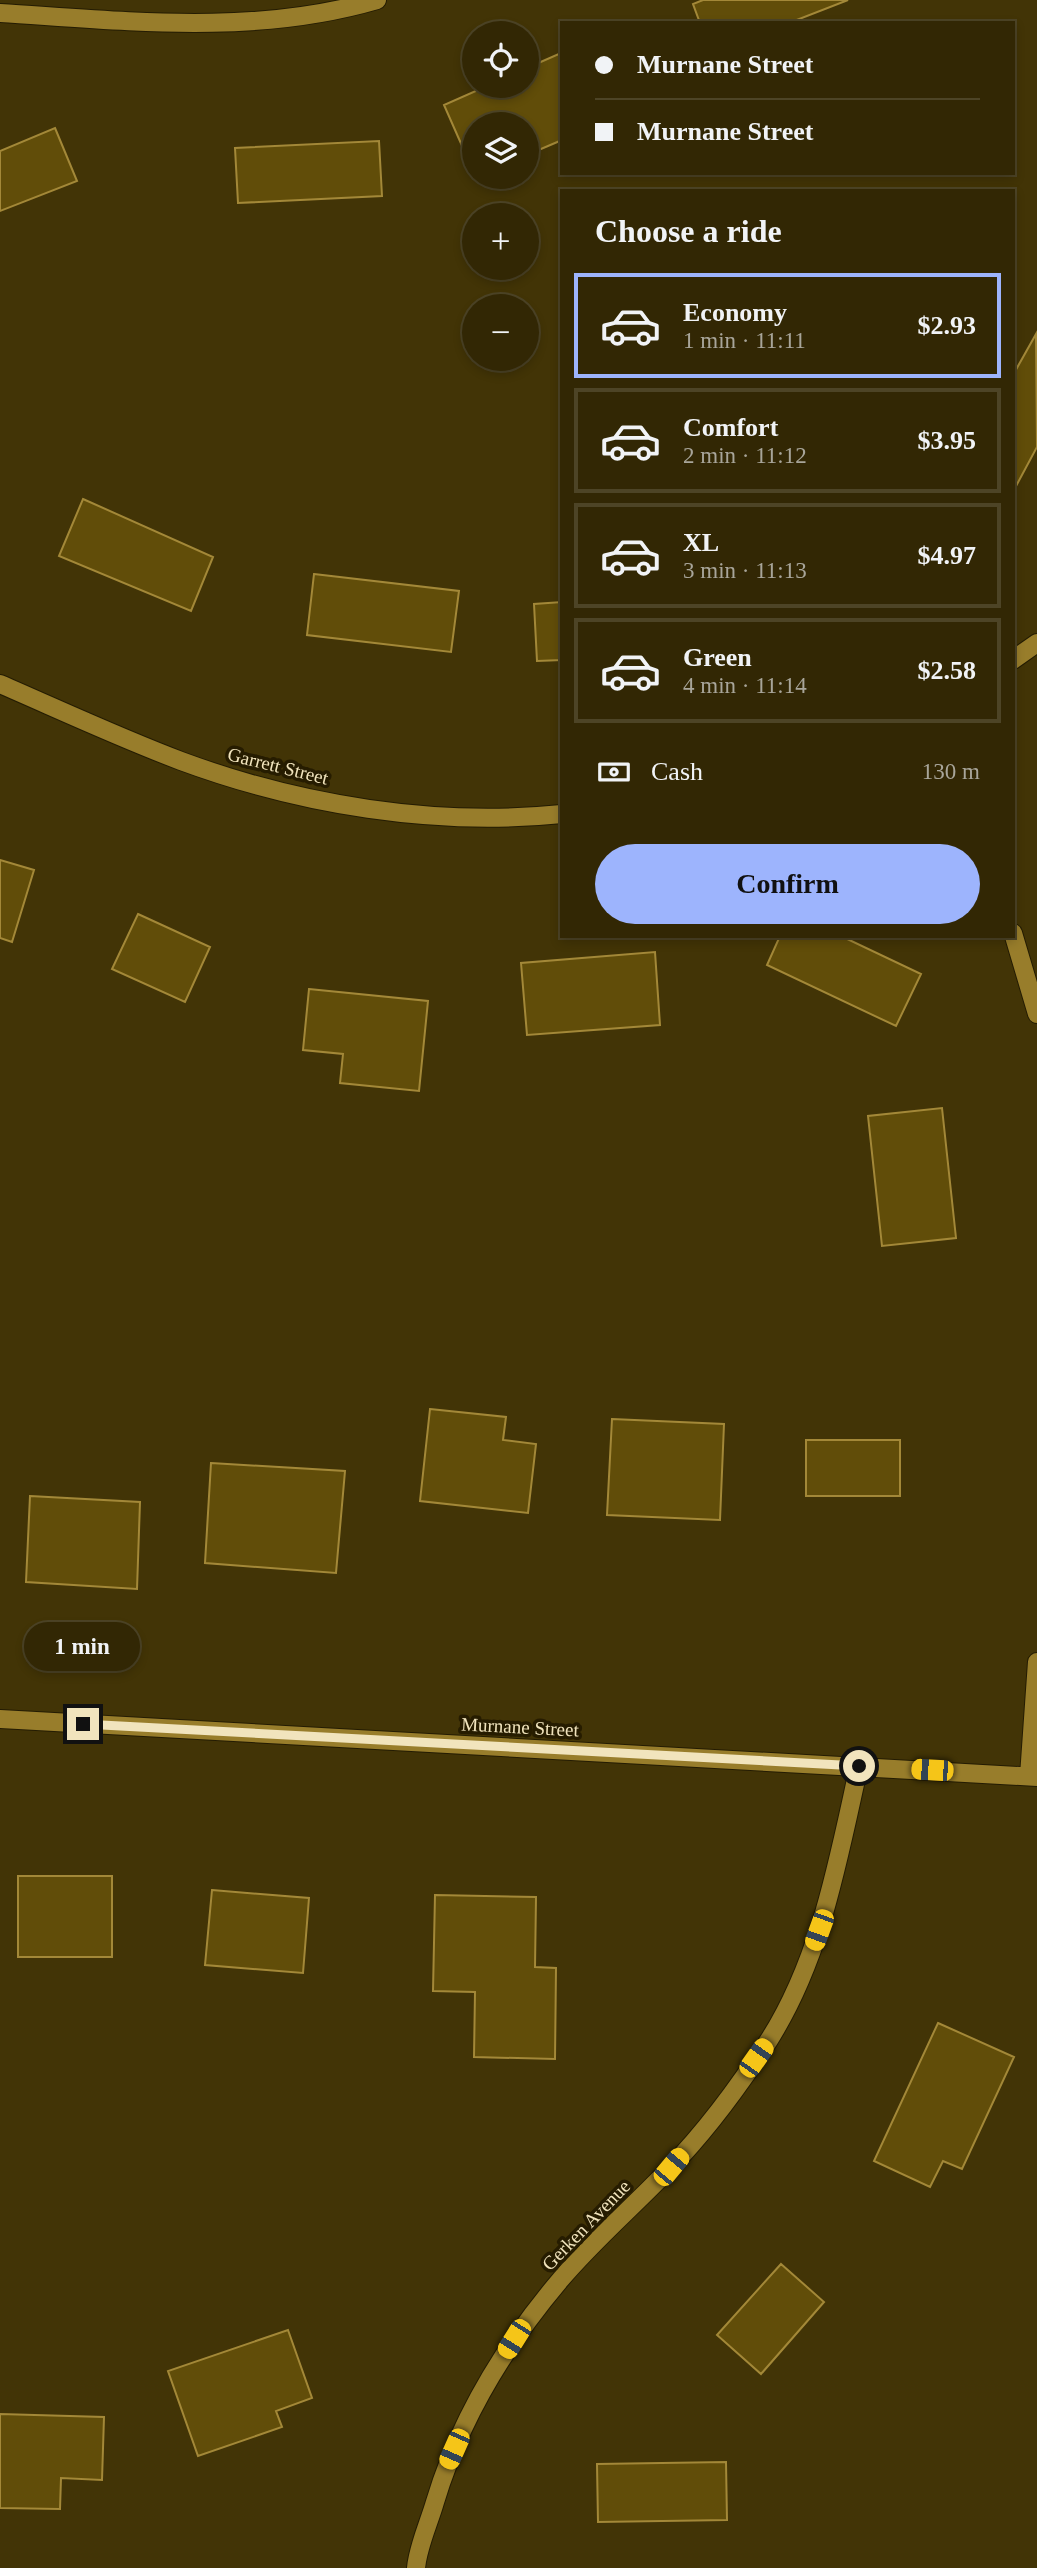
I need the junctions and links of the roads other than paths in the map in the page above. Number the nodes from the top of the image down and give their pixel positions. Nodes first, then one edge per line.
1 (377, 0) edge
2 (0, 13) edge
3 (1037, 643) edge
4 (1015, 659) edge
5 (0, 684) edge
6 (560, 814) edge
7 (1014, 938) edge
8 (1037, 1014) edge
9 (1037, 1662) edge
10 (0, 1719) edge
11 (859, 1766) junction
12 (1033, 1777) edge
13 (416, 2568) edge

1 - 2 street
3 - 4 street
5 - 6 street, Garrett Street
7 - 8 street
9 - 12 street
10 - 11 street, Murnane Street
11 - 12 street, Murnane Street
11 - 13 street, Gerken Avenue

